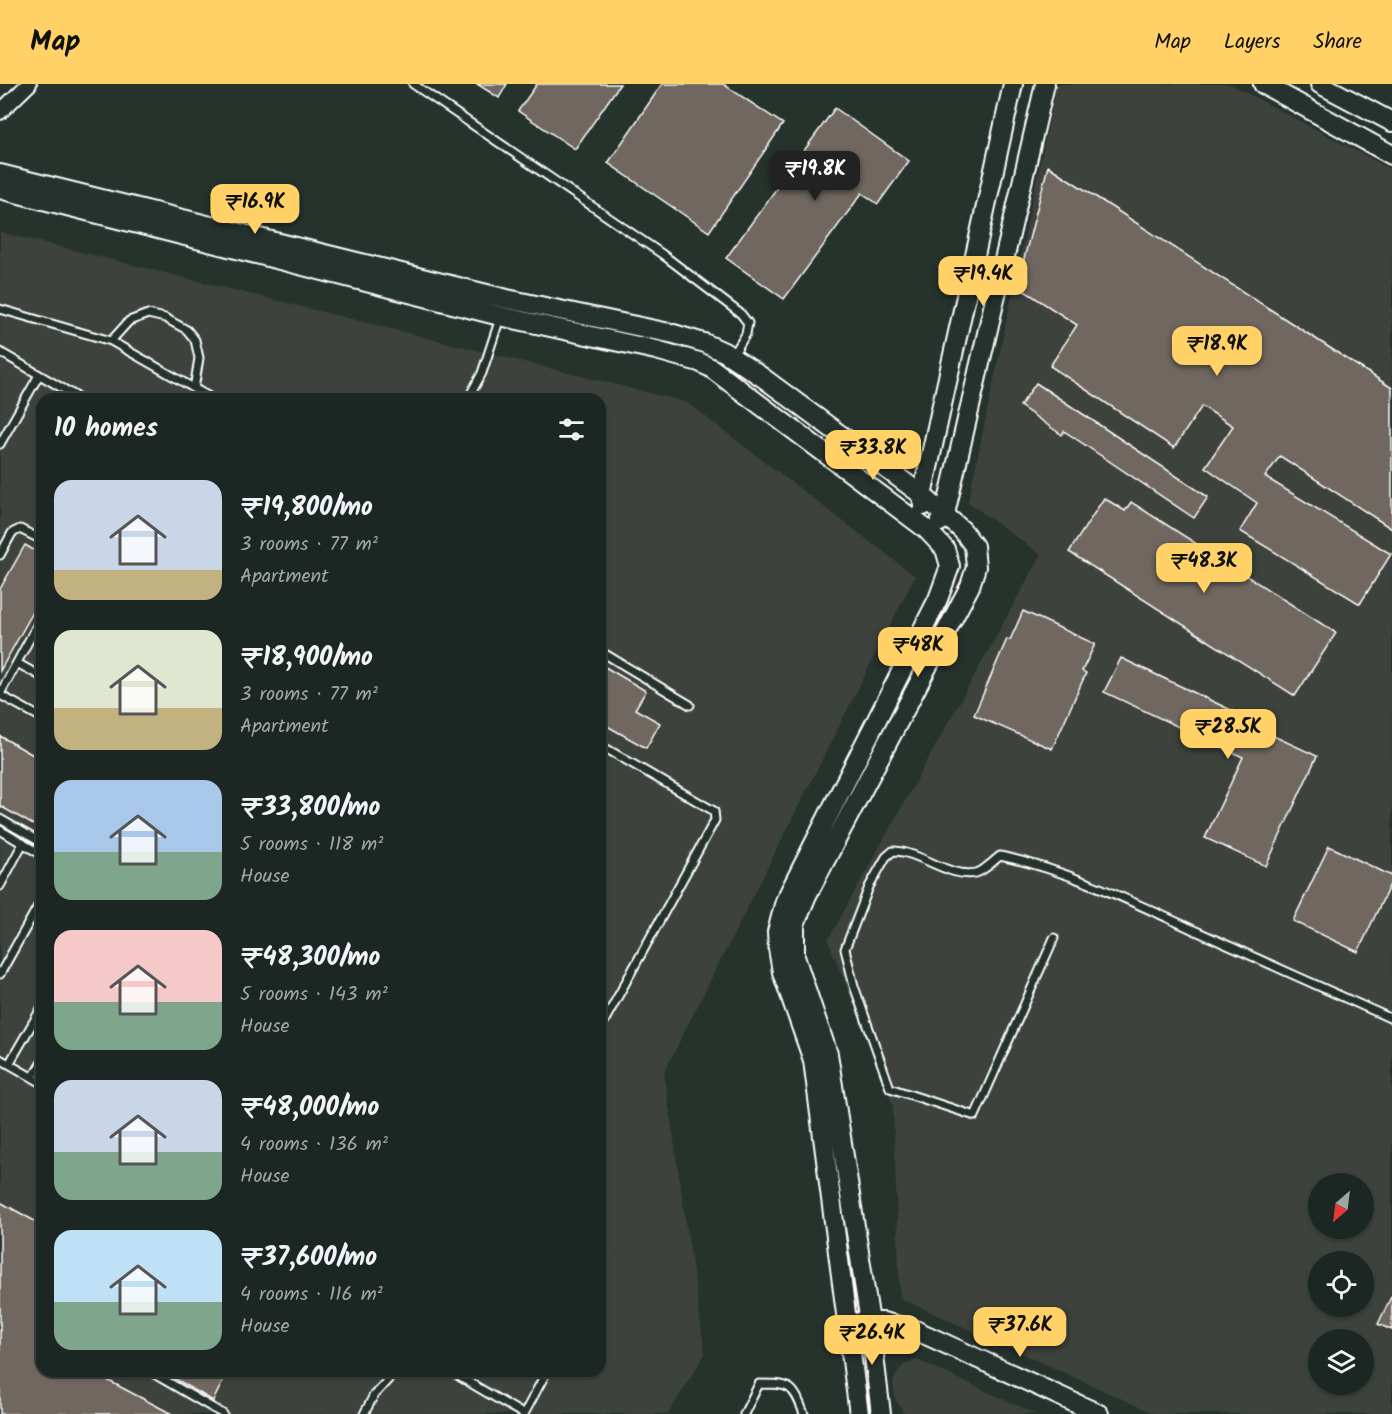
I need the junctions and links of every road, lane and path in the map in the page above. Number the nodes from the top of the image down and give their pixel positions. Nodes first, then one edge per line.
1 (29, 84) edge
2 (413, 84) edge
3 (1013, 84) edge
4 (1045, 84) edge
5 (1263, 84) edge
6 (1320, 84) edge
7 (0, 112) edge
8 (1392, 122) edge
9 (1392, 155) edge
10 (0, 174) edge
11 (0, 189) edge
12 (127, 212) junction
13 (503, 308) junction
14 (0, 309) edge
15 (111, 341) junction
16 (0, 352) edge
17 (732, 357) junction
18 (39, 375) junction
19 (194, 388) junction
20 (70, 393) edge
21 (203, 393) edge
22 (471, 393) edge
23 (0, 444) edge
24 (922, 495) junction
25 (945, 514) junction
26 (929, 532) junction
27 (36, 537) edge
28 (0, 555) edge
29 (36, 627) edge
30 (606, 655) edge
31 (17, 663) junction
32 (36, 674) edge
33 (0, 695) edge
34 (690, 705) dead end
35 (36, 715) edge
36 (606, 749) edge
37 (0, 819) edge
38 (0, 830) edge
39 (36, 840) edge
40 (23, 843) junction
41 (36, 851) edge
42 (0, 886) edge
43 (36, 910) edge
44 (1054, 938) dead end
45 (0, 974) edge
46 (36, 1017) edge
47 (606, 1018) edge
48 (1392, 1019) edge
49 (0, 1059) edge
50 (9, 1064) junction
51 (36, 1072) edge
52 (36, 1076) edge
53 (33, 1077) junction
54 (36, 1079) edge
55 (870, 1322) junction
56 (848, 1323) junction
57 (158, 1377) edge
58 (390, 1377) edge
59 (460, 1377) edge
60 (544, 1377) edge
61 (223, 1414) edge
62 (364, 1414) edge
63 (524, 1414) edge
64 (744, 1414) edge
65 (804, 1414) edge
66 (860, 1414) edge
67 (881, 1414) edge
68 (1099, 1414) edge

1 - 7 street
2 - 17 lane
3 - 24 street
4 - 25 street
5 - 9 street
6 - 8 street
10 - 12 street
11 - 12 street
12 - 13 street
13 - 17 street
13 - 22 lane
13 - 26 street
14 - 15 lane
15 - 19 lane
15 - 19 lane
16 - 18 lane
17 - 24 street
18 - 20 lane
18 - 23 lane
19 - 21 lane
24 - 25 street
24 - 26 street
25 - 26 street
25 - 55 street
26 - 56 street
27 - 28 lane
29 - 31 lane
30 - 34 lane
31 - 32 lane
31 - 33 lane
33 - 35 lane
36 - 47 lane
37 - 39 lane
38 - 40 lane
40 - 41 lane
40 - 42 lane
43 - 45 lane
44 - 48 lane
46 - 50 lane
49 - 50 lane
50 - 53 lane
51 - 53 lane
52 - 53 lane
53 - 54 lane
55 - 56 street
55 - 67 street
55 - 68 street
56 - 66 street
57 - 61 lane
58 - 62 lane
59 - 63 lane
60 - 63 lane
64 - 65 lane

